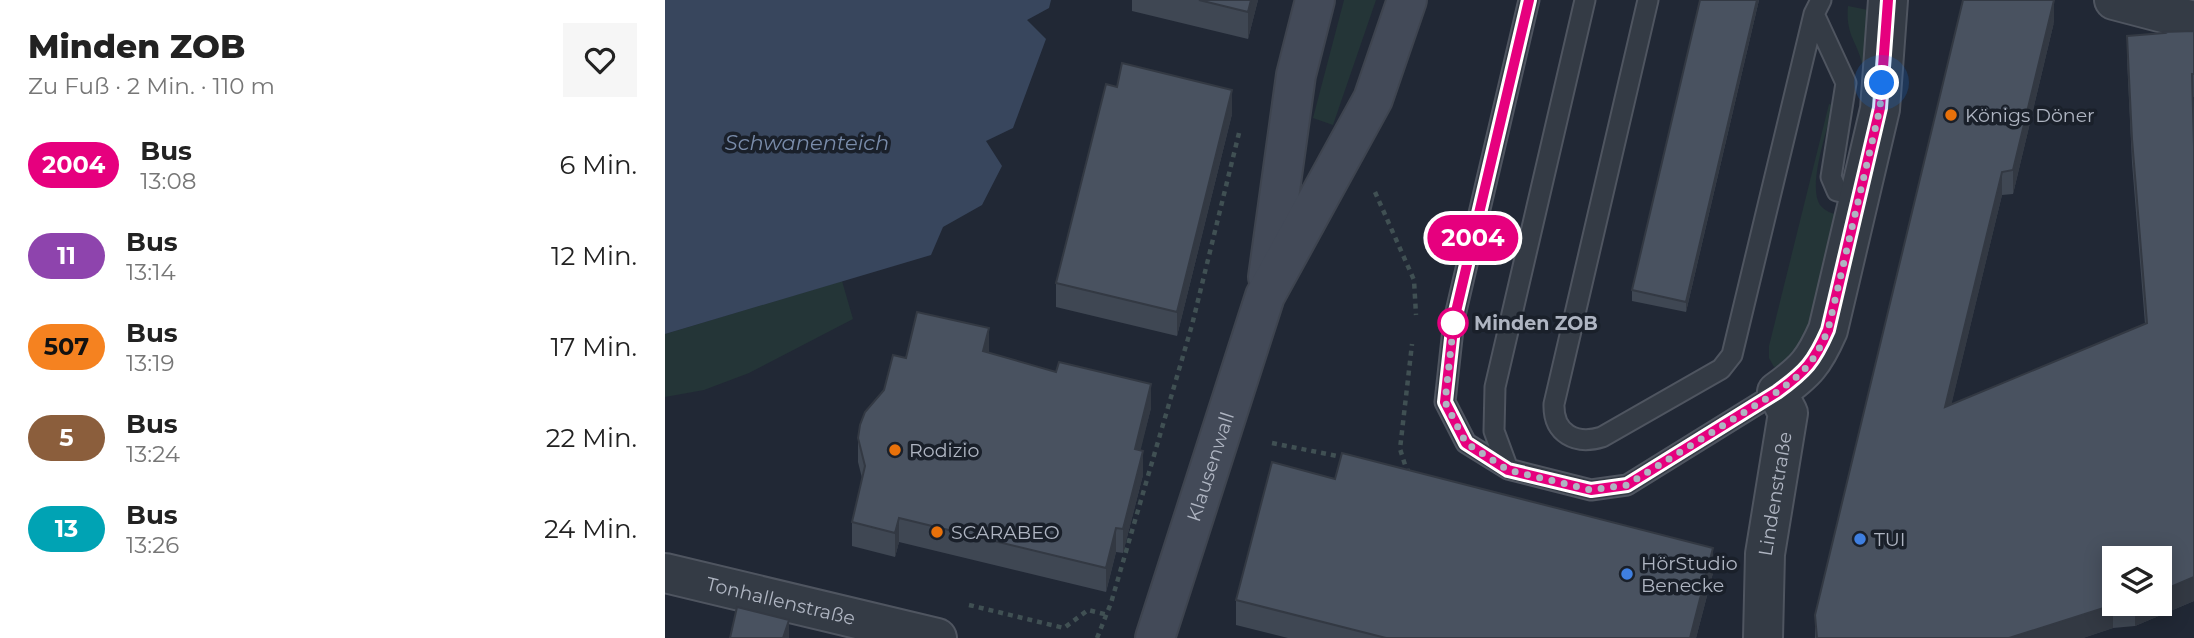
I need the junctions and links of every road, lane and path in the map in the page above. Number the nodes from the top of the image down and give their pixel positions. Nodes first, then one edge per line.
1 (1314, 0) edge
2 (1407, 0) edge
3 (1529, 0) edge
4 (1585, 0) edge
5 (1648, 0) edge
6 (1888, 0) edge
7 (2114, 0) edge
8 (1817, 7) edge
9 (2194, 21) edge
10 (1240, 131) dead end
11 (1860, 196) junction
12 (1289, 219) junction
13 (1777, 392) junction
14 (1272, 443) dead end
15 (1353, 460) edge
16 (1393, 468) edge
17 (1508, 470) junction
18 (1407, 471) edge
19 (665, 573) edge
20 (937, 638) edge
21 (1097, 638) edge
22 (1155, 638) edge
23 (1763, 638) edge

1 - 12 main road, Klausenwall
2 - 12 main road, Klausenwall
3 - 17 lane
4 - 17 lane
5 - 8 lane
6 - 11 street
7 - 9 street
8 - 11 lane
10 - 21 path
11 - 13 street
12 - 22 main road, Klausenwall
13 - 17 lane
13 - 23 street, Lindenstraße
14 - 15 path
16 - 18 path
19 - 20 street, Tonhallenstraße

